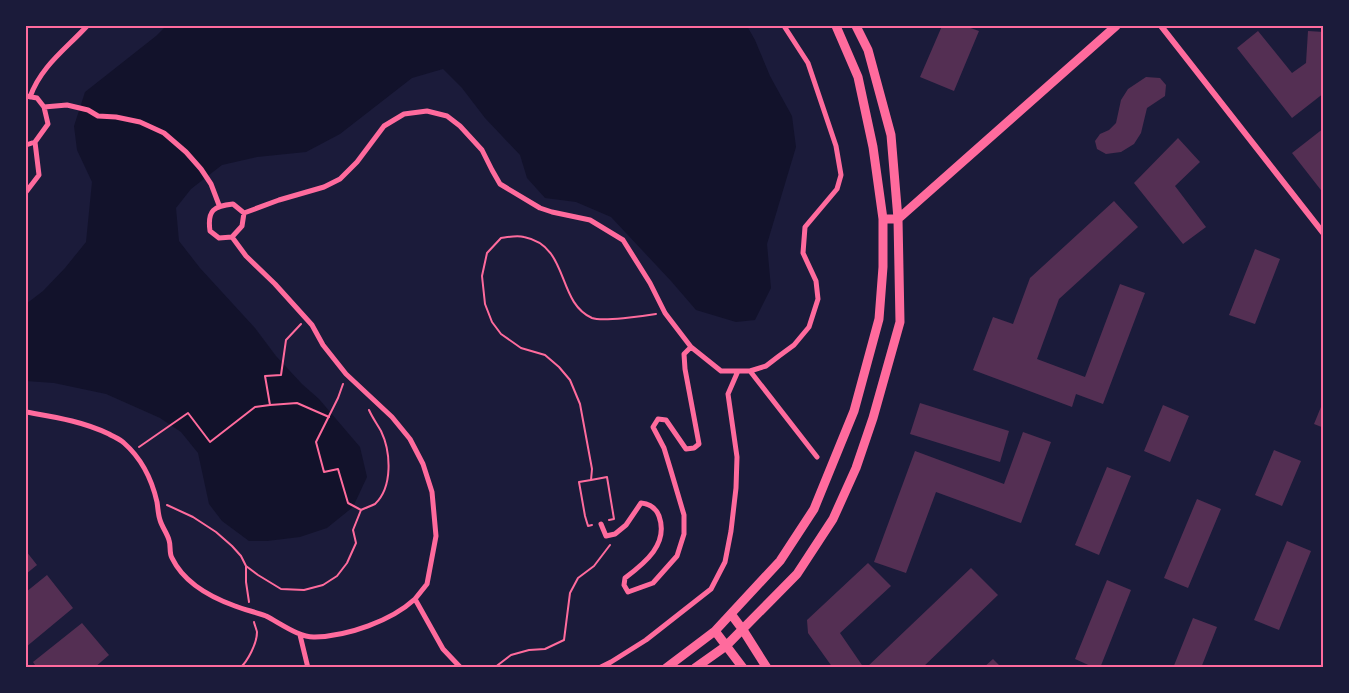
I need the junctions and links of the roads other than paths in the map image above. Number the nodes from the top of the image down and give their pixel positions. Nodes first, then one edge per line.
1 (87, 26) edge
2 (784, 26) edge
3 (836, 26) edge
4 (856, 26) edge
5 (1115, 26) edge
6 (1161, 26) edge
7 (28, 96) edge
8 (44, 106) junction
9 (35, 142) junction
10 (26, 145) edge
11 (26, 192) edge
12 (219, 206) junction
13 (244, 213) junction
14 (883, 219) junction
15 (898, 219) junction
16 (1323, 234) edge
17 (232, 237) junction
18 (691, 347) junction
19 (738, 371) junction
20 (750, 371) junction
21 (26, 412) edge
22 (817, 457) dead end
23 (601, 524) road end
24 (415, 599) junction
25 (731, 614) junction
26 (743, 630) junction
27 (715, 631) junction
28 (300, 635) junction
29 (726, 646) junction
30 (308, 668) edge
31 (461, 668) edge
32 (599, 668) edge
33 (666, 668) edge
34 (695, 668) edge
35 (743, 668) edge
36 (767, 668) edge

1 - 7 street
2 - 20 street
3 - 14 street
4 - 15 street
5 - 15 street
6 - 16 street
7 - 8 street
8 - 9 street
8 - 12 street
9 - 10 street
9 - 11 street
12 - 13 street
12 - 17 street
13 - 17 street
13 - 18 street
14 - 15 street
14 - 25 street
15 - 26 street
17 - 24 street
18 - 19 street
18 - 23 street
19 - 20 street
19 - 32 street
20 - 22 street
21 - 28 street
24 - 28 street
24 - 31 street
25 - 26 street
25 - 27 street
26 - 29 street
26 - 36 street
27 - 29 street
27 - 33 street
28 - 30 street
29 - 34 street
29 - 35 street

